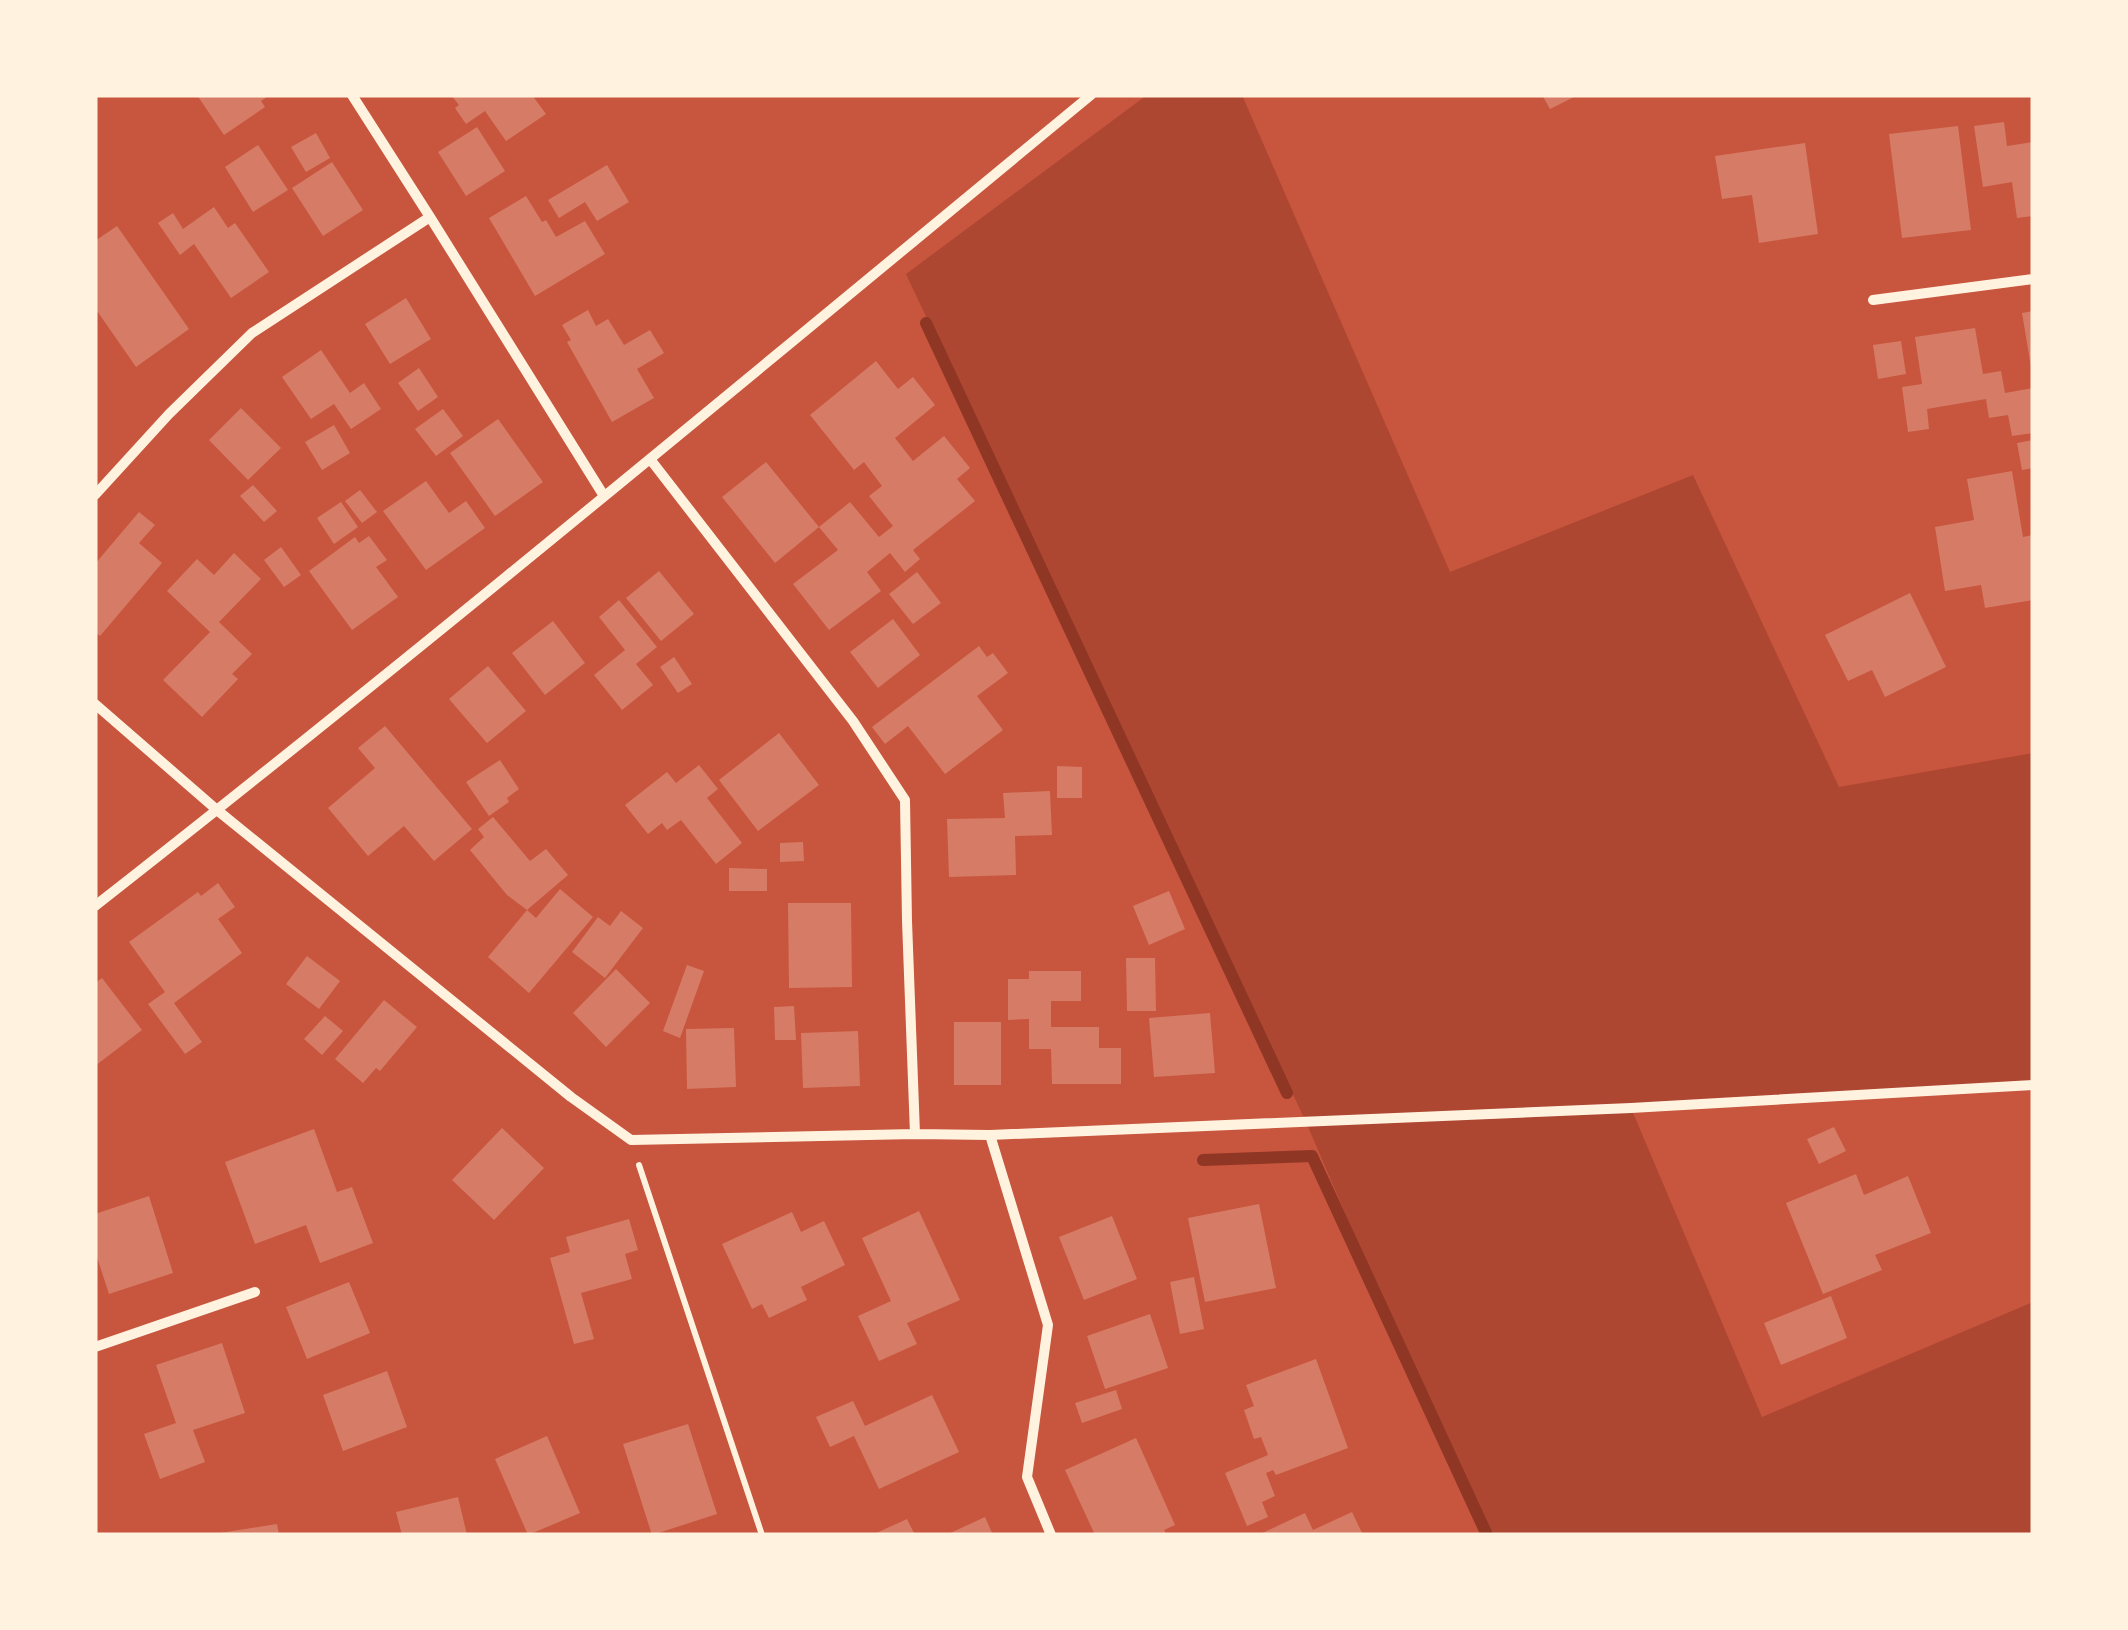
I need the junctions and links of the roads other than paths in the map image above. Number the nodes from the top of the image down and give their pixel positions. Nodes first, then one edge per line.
1 (352, 95) edge
2 (1091, 95) edge
3 (430, 216) junction
4 (2033, 279) edge
5 (1873, 300) dead end
6 (650, 458) junction
7 (95, 496) edge
8 (604, 496) junction
9 (95, 704) edge
10 (217, 810) junction
11 (95, 906) edge
12 (2033, 1084) edge
13 (915, 1134) junction
14 (990, 1135) junction
15 (256, 1292) dead end
16 (95, 1347) edge
17 (1052, 1535) edge

1 - 3 street
2 - 6 street
3 - 7 street
3 - 8 street
4 - 5 street
6 - 8 street
6 - 13 street
8 - 10 street
9 - 10 street
10 - 11 street
10 - 13 street
12 - 14 street
13 - 14 street
14 - 17 street
15 - 16 street

